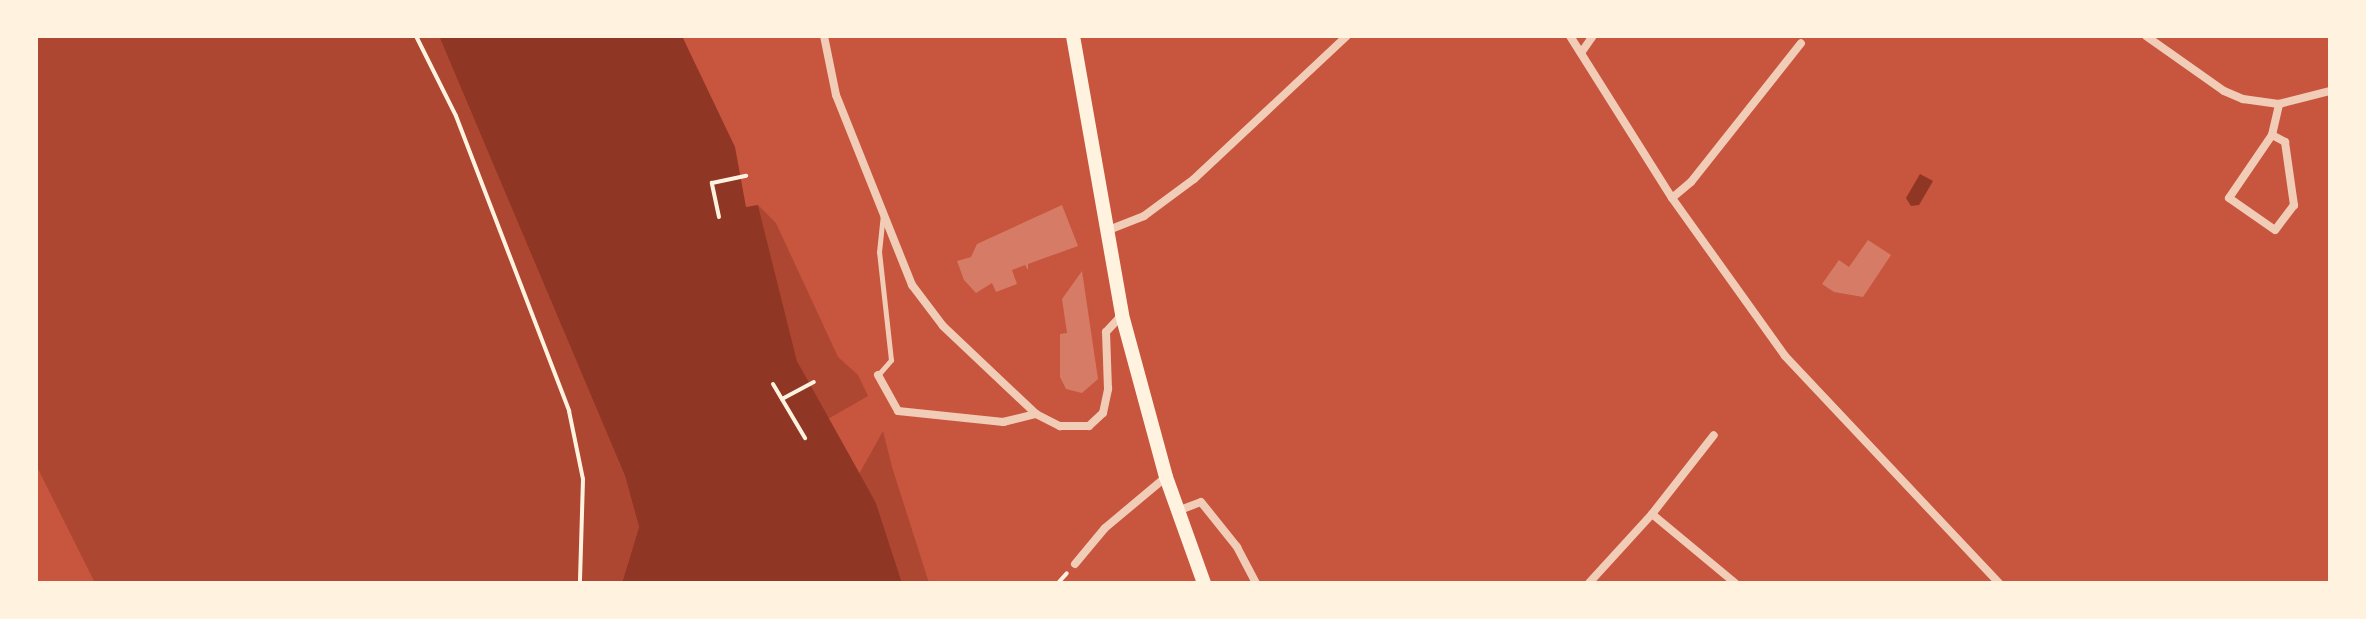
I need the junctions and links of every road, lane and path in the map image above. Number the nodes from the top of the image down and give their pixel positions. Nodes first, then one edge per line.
1 (416, 36) edge
2 (824, 36) edge
3 (1073, 36) edge
4 (1347, 36) edge
5 (1570, 36) edge
6 (1593, 36) edge
7 (2146, 36) edge
8 (1801, 43) dead end
9 (1581, 53) junction
10 (2330, 91) edge
11 (2279, 104) junction
12 (2272, 135) junction
13 (746, 176) dead end
14 (1672, 198) junction
15 (883, 216) junction
16 (719, 217) dead end
17 (1105, 231) junction
18 (1122, 315) junction
19 (878, 375) joint
20 (814, 382) dead end
21 (773, 384) dead end
22 (782, 399) junction
23 (1036, 414) junction
24 (1714, 435) dead end
25 (805, 438) dead end
26 (1166, 477) junction
27 (1180, 510) junction
28 (1652, 514) junction
29 (1075, 564) dead end
30 (580, 583) edge
31 (1204, 583) edge
32 (1256, 583) edge
33 (1589, 583) edge
34 (1735, 583) edge
35 (1999, 583) edge

1 - 30 path
2 - 15 street
3 - 17 main road
4 - 17 street
5 - 9 street
6 - 9 street
7 - 11 street
8 - 14 street
9 - 14 street
10 - 11 street
11 - 12 street
12 - 12 street
13 - 16 path
14 - 35 street
15 - 19 lane
15 - 23 street
17 - 18 main road
18 - 23 street
18 - 26 main road
19 - 23 street
20 - 22 path
21 - 22 path
22 - 25 path
24 - 28 street
26 - 27 main road
26 - 29 street
27 - 31 main road
27 - 32 street
28 - 33 street
28 - 34 street

